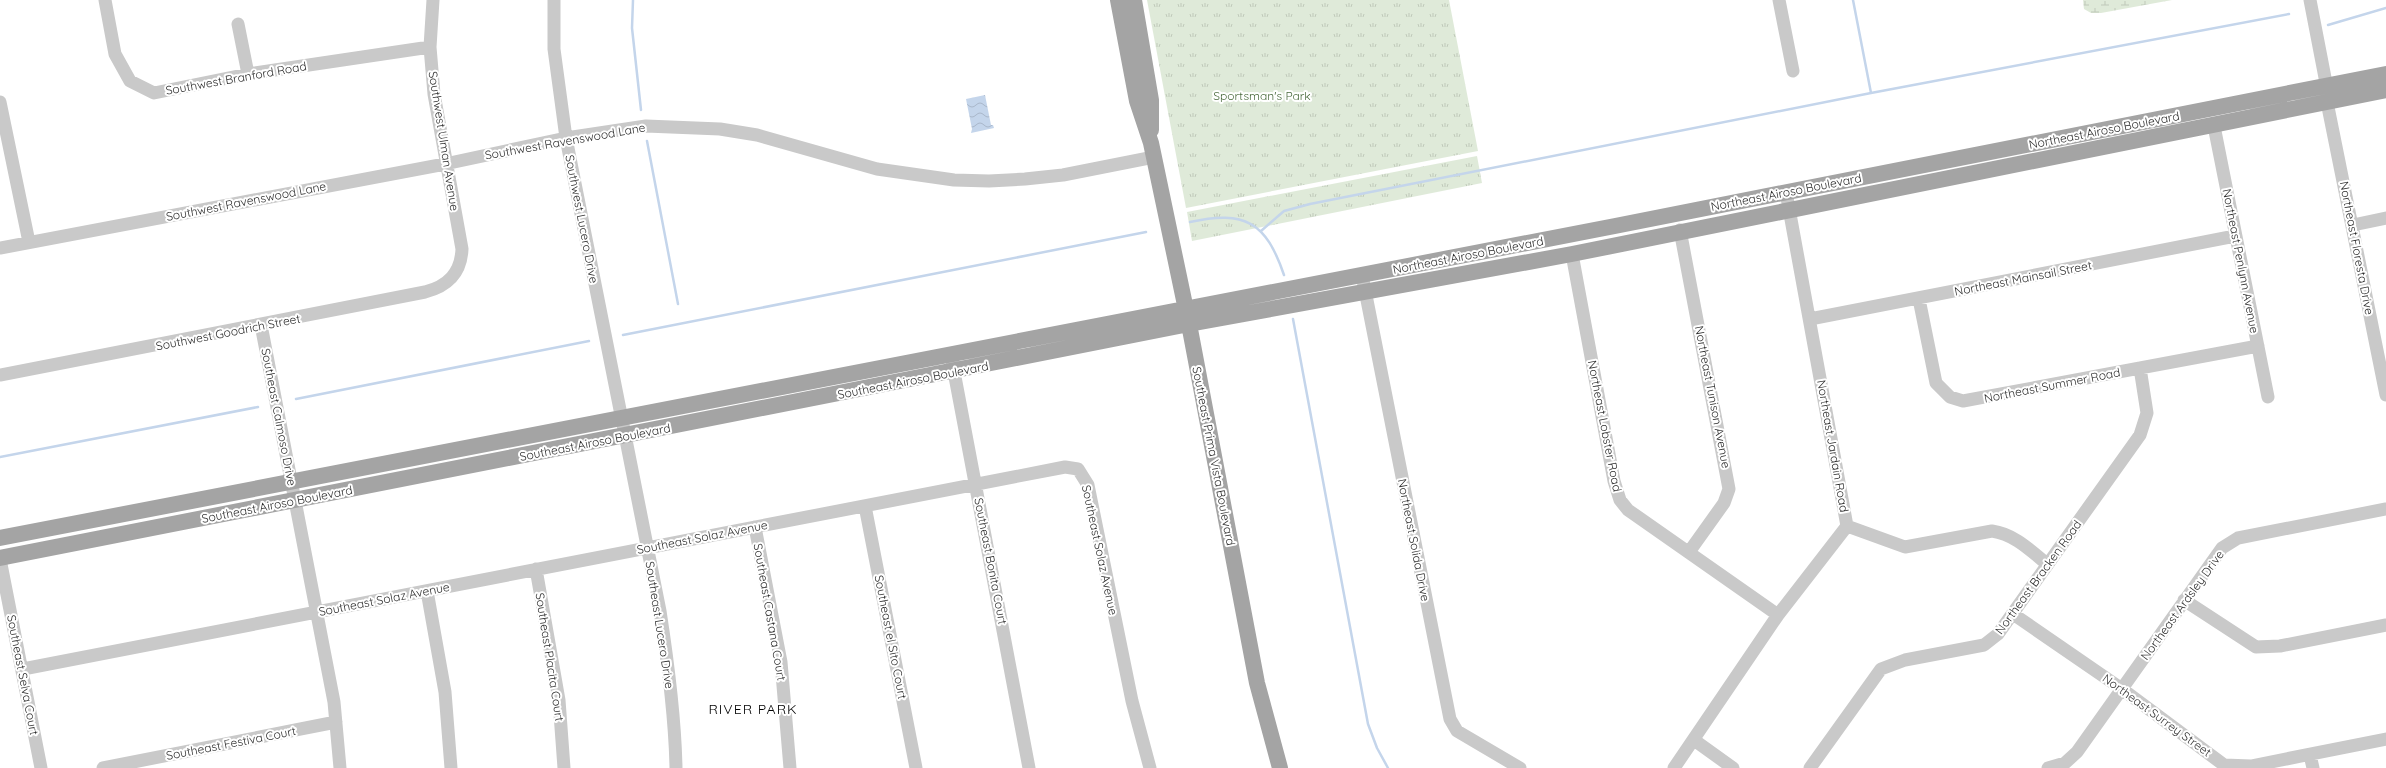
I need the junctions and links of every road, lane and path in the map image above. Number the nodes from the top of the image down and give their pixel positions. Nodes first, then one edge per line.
1 (105, 0) edge
2 (432, 0) edge
3 (554, 0) edge
4 (1118, 0) edge
5 (1134, 0) edge
6 (1779, 0) edge
7 (2310, 0) edge
8 (238, 24) dead end
9 (430, 47) junction
10 (1793, 72) dead end
11 (248, 74) junction
12 (2386, 74) edge
13 (2386, 90) edge
14 (2327, 95) junction
15 (0, 102) edge
16 (2214, 126) junction
17 (566, 138) junction
18 (1152, 150) junction
19 (445, 164) junction
20 (1786, 192) junction
21 (1789, 208) junction
22 (2386, 218) edge
23 (2353, 225) junction
24 (1680, 230) junction
25 (2235, 236) junction
26 (29, 242) junction
27 (0, 248) edge
28 (1572, 254) junction
29 (1362, 275) junction
30 (452, 279) joint
31 (1365, 292) junction
32 (1919, 298) junction
33 (1188, 317) junction
34 (1810, 319) junction
35 (261, 325) junction
36 (2258, 346) junction
37 (2381, 347) edge
38 (951, 354) junction
39 (2140, 368) junction
40 (953, 372) junction
41 (0, 375) edge
42 (783, 387) junction
43 (2386, 395) edge
44 (2268, 397) dead end
45 (786, 405) junction
46 (621, 418) junction
47 (624, 436) junction
48 (464, 449) junction
49 (467, 467) junction
50 (292, 483) junction
51 (977, 484) junction
52 (295, 501) junction
53 (865, 506) junction
54 (2386, 510) edge
55 (1847, 526) junction
56 (755, 527) junction
57 (0, 538) edge
58 (648, 548) junction
59 (1689, 552) junction
60 (0, 558) edge
61 (2047, 564) junction
62 (536, 569) junction
63 (428, 591) junction
64 (2184, 600) junction
65 (317, 612) junction
66 (2013, 614) junction
67 (1778, 615) junction
68 (2386, 625) edge
69 (23, 669) junction
70 (2122, 688) junction
71 (336, 722) junction
72 (2386, 739) edge
73 (1694, 740) junction
74 (2310, 755) junction
75 (2223, 766) edge
76 (41, 768) edge
77 (103, 768) edge
78 (340, 768) edge
79 (451, 768) edge
80 (564, 768) edge
81 (676, 768) edge
82 (790, 768) edge
83 (916, 768) edge
84 (1029, 768) edge
85 (1150, 768) edge
86 (1280, 768) edge
87 (1520, 768) edge
88 (1674, 768) edge
89 (1733, 768) edge
90 (1810, 768) edge
91 (2048, 768) edge
92 (2313, 768) edge

1 - 11 street, Southwest Branford Road
2 - 9 street, Southwest Ulman Avenue
3 - 17 street, Southwest Lucero Drive
4 - 18 main road
5 - 18 main road
6 - 10 street
7 - 14 street, Northeast Floresta Drive
8 - 11 street
9 - 11 street, Southwest Branford Road
9 - 19 street, Southwest Ulman Avenue
12 - 14 main road, Northeast Airoso Boulevard
13 - 14 main road, Northeast Airoso Boulevard
14 - 16 main road, Northeast Airoso Boulevard
14 - 20 main road, Northeast Airoso Boulevard
14 - 23 street, Northeast Floresta Drive
15 - 26 street
16 - 21 main road, Northeast Airoso Boulevard
16 - 25 street, Northeast Penlynn Avenue
17 - 18 street, Southwest Ravenswood Lane
17 - 19 street, Southwest Ravenswood Lane
17 - 46 street, Southwest Lucero Drive
18 - 33 main road, Southeast Prima Vista Boulevard
19 - 26 street, Southwest Ravenswood Lane
19 - 30 street, Southwest Ulman Avenue
20 - 21 street, Northeast Jardain Road
20 - 29 main road, Northeast Airoso Boulevard
21 - 24 main road, Northeast Airoso Boulevard
21 - 34 street, Northeast Jardain Road
22 - 23 street
23 - 37 street, Northeast Floresta Drive
24 - 28 main road, Northeast Airoso Boulevard
24 - 59 street, Northeast Tunison Avenue
25 - 32 street, Northeast Mainsail Street
25 - 36 street, Northeast Penlynn Avenue
26 - 27 street, Southwest Ravenswood Lane
28 - 31 main road, Northeast Airoso Boulevard
28 - 59 street, Northeast Lobster Road
29 - 31 street, Northeast Solida Drive
29 - 33 main road, Northeast Airoso Boulevard
30 - 35 street, Southwest Goodrich Street
31 - 33 main road, Northeast Airoso Boulevard
31 - 87 street, Northeast Solida Drive
32 - 34 street, Northeast Mainsail Street
32 - 39 street, Northeast Summer Road
33 - 38 main road, Southeast Airoso Boulevard
33 - 40 main road, Southeast Airoso Boulevard
33 - 86 main road, Southeast Prima Vista Boulevard
34 - 55 street, Northeast Jardain Road
35 - 41 street, Southwest Goodrich Street
35 - 50 street, Southeast Calmoso Drive
36 - 39 street, Northeast Summer Road
36 - 44 street, Northeast Penlynn Avenue
37 - 43 street, Northeast Floresta Drive
38 - 40 street, Southeast Bonita Court
38 - 42 main road, Southeast Airoso Boulevard
39 - 61 street, Northeast Bracken Road
40 - 45 main road, Southeast Airoso Boulevard
40 - 51 street, Southeast Bonita Court
42 - 45 main road
42 - 46 main road, Southeast Airoso Boulevard
45 - 47 main road, Southeast Airoso Boulevard
46 - 47 street, Southwest Lucero Drive
46 - 48 main road, Southeast Airoso Boulevard
47 - 49 main road, Southeast Airoso Boulevard
47 - 58 street, Southeast Lucero Drive
48 - 49 main road
48 - 50 main road, Southeast Airoso Boulevard
49 - 52 main road, Southeast Airoso Boulevard
50 - 52 street, Southeast Calmoso Drive
50 - 57 main road, Southeast Airoso Boulevard
51 - 53 street, Southeast Solaz Avenue
51 - 84 street, Southeast Bonita Court
51 - 85 street, Southeast Solaz Avenue
52 - 60 main road, Southeast Airoso Boulevard
52 - 65 street, Southeast Calmoso Drive
53 - 56 street, Southeast Solaz Avenue
53 - 83 street, Southeast el Sito Court
54 - 64 street, Northeast Ardsley Drive
55 - 61 street
55 - 67 street, Northeast Jardain Road
56 - 58 street, Southeast Solaz Avenue
56 - 82 street, Southeast Castana Court
58 - 62 street, Southeast Solaz Avenue
58 - 81 street, Southeast Lucero Drive
59 - 67 street, Northeast Lobster Road
60 - 69 street, Southeast Selva Court
61 - 66 street, Northeast Bracken Road
62 - 63 street, Southeast Solaz Avenue
62 - 80 street, Southeast Placita Court
63 - 65 street, Southeast Solaz Avenue
63 - 79 street
64 - 68 street
64 - 70 street, Northeast Ardsley Drive
65 - 69 street, Southeast Solaz Avenue
65 - 71 street, Southeast Calmoso Drive
66 - 70 street, Northeast Surrey Street
66 - 90 street, Northeast Bracken Road
67 - 73 street, Northeast Jardain Road
69 - 76 street, Southeast Selva Court
70 - 75 street, Northeast Surrey Street
70 - 91 street, Northeast Ardsley Drive
71 - 77 street, Southeast Festiva Court
71 - 78 street, Southeast Calmoso Drive
72 - 74 street, Northeast Surrey Street
73 - 88 street, Northeast Jardain Road
73 - 89 street
74 - 75 street, Northeast Surrey Street
74 - 92 street

